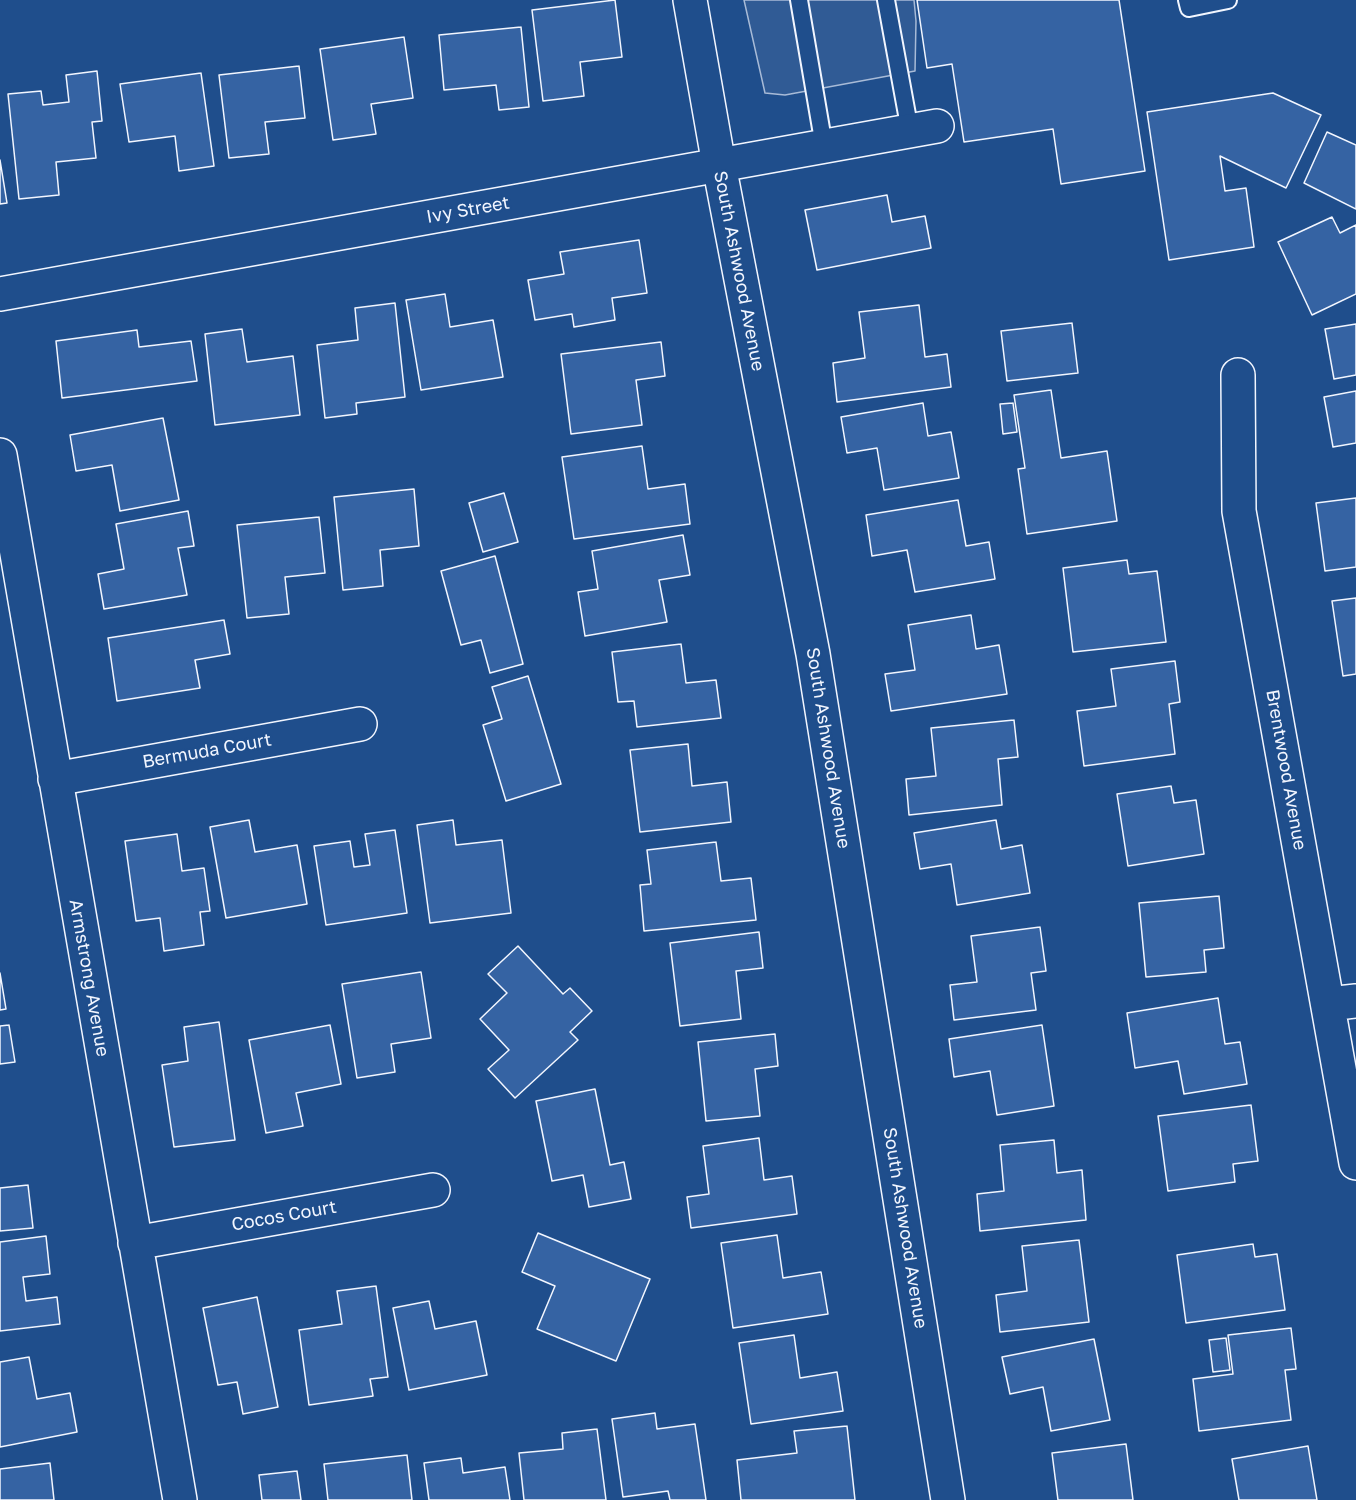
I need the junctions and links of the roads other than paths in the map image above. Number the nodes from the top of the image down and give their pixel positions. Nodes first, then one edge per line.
1 (690, 0) edge
2 (799, 0) edge
3 (886, 0) edge
4 (1187, 0) edge
5 (1228, 0) edge
6 (923, 129) joint
7 (824, 146) junction
8 (719, 165) junction
9 (0, 294) edge
10 (1238, 375) dead end
11 (0, 455) edge
12 (360, 724) dead end
13 (55, 779) junction
14 (1342, 1003) edge
15 (1356, 1163) edge
16 (434, 1190) dead end
17 (135, 1243) junction
18 (180, 1500) edge
19 (948, 1500) edge

1 - 8 street, South Ashwood Avenue
2 - 7 lane
3 - 6 lane
4 - 5 lane
6 - 7 street, Ivy Street
7 - 8 street, Ivy Street
8 - 9 street, Ivy Street
8 - 19 street, South Ashwood Avenue
10 - 14 street, Brentwood Avenue
11 - 13 street, Armstrong Avenue
12 - 13 street, Bermuda Court
13 - 17 street, Armstrong Avenue
14 - 15 street, Brentwood Avenue
16 - 17 street, Cocos Court
17 - 18 street, Armstrong Avenue

